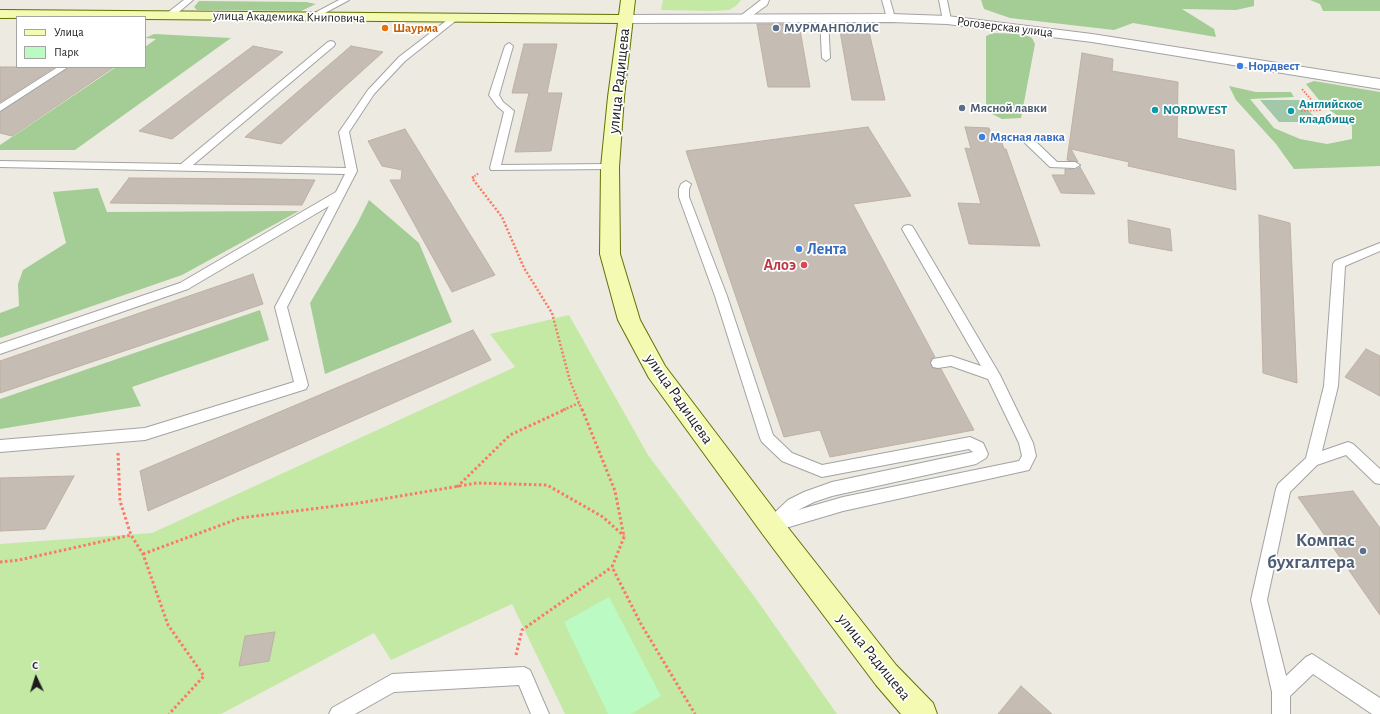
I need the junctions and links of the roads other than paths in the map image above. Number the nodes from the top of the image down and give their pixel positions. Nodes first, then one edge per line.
1 (189, 0) edge
2 (345, 0) edge
3 (765, 0) edge
4 (886, 0) edge
5 (943, 0) edge
6 (627, 10) edge
7 (0, 14) edge
8 (170, 15) junction
9 (310, 17) junction
10 (824, 18) junction
11 (891, 18) junction
12 (454, 19) junction
13 (742, 19) junction
14 (947, 20) junction
15 (331, 44) dead end
16 (509, 46) dead end
17 (826, 58) dead end
18 (62, 68) edge
19 (1380, 84) edge
20 (0, 108) edge
21 (1029, 141) dead end
22 (0, 164) edge
23 (1075, 165) dead end
24 (610, 167) junction
25 (184, 168) junction
26 (352, 172) junction
27 (686, 184) dead end
28 (340, 194) junction
29 (908, 229) dead end
30 (1380, 246) edge
31 (0, 349) edge
32 (938, 362) dead end
33 (993, 375) junction
34 (0, 446) edge
35 (1312, 461) junction
36 (1380, 478) edge
37 (773, 527) junction
38 (1281, 692) junction
39 (1380, 709) edge
40 (338, 714) edge
41 (540, 714) edge
42 (922, 714) edge
43 (1281, 714) edge

1 - 8 lane
2 - 9 lane
3 - 13 lane
4 - 11 lane
5 - 14 lane
6 - 12 street, улица Академика Книповича
6 - 13 street, Рогозерская улица
6 - 24 street, улица Радищева
7 - 8 street, улица Академика Книповича
8 - 9 street, улица Академика Книповича
9 - 12 street, улица Академика Книповича
10 - 11 street, Рогозерская улица
10 - 13 street, Рогозерская улица
10 - 17 lane
11 - 14 street, Рогозерская улица
12 - 26 lane
14 - 19 street, Рогозерская улица
15 - 25 lane
16 - 24 lane
18 - 20 lane
21 - 23 lane
22 - 25 lane
24 - 37 street, улица Радищева
25 - 26 lane
26 - 28 lane
27 - 37 lane
28 - 31 lane
28 - 34 lane
29 - 33 lane
30 - 35 lane
32 - 33 lane
33 - 37 lane
35 - 36 lane
35 - 38 lane
37 - 42 street, улица Радищева
38 - 39 lane
38 - 43 lane
40 - 41 lane

